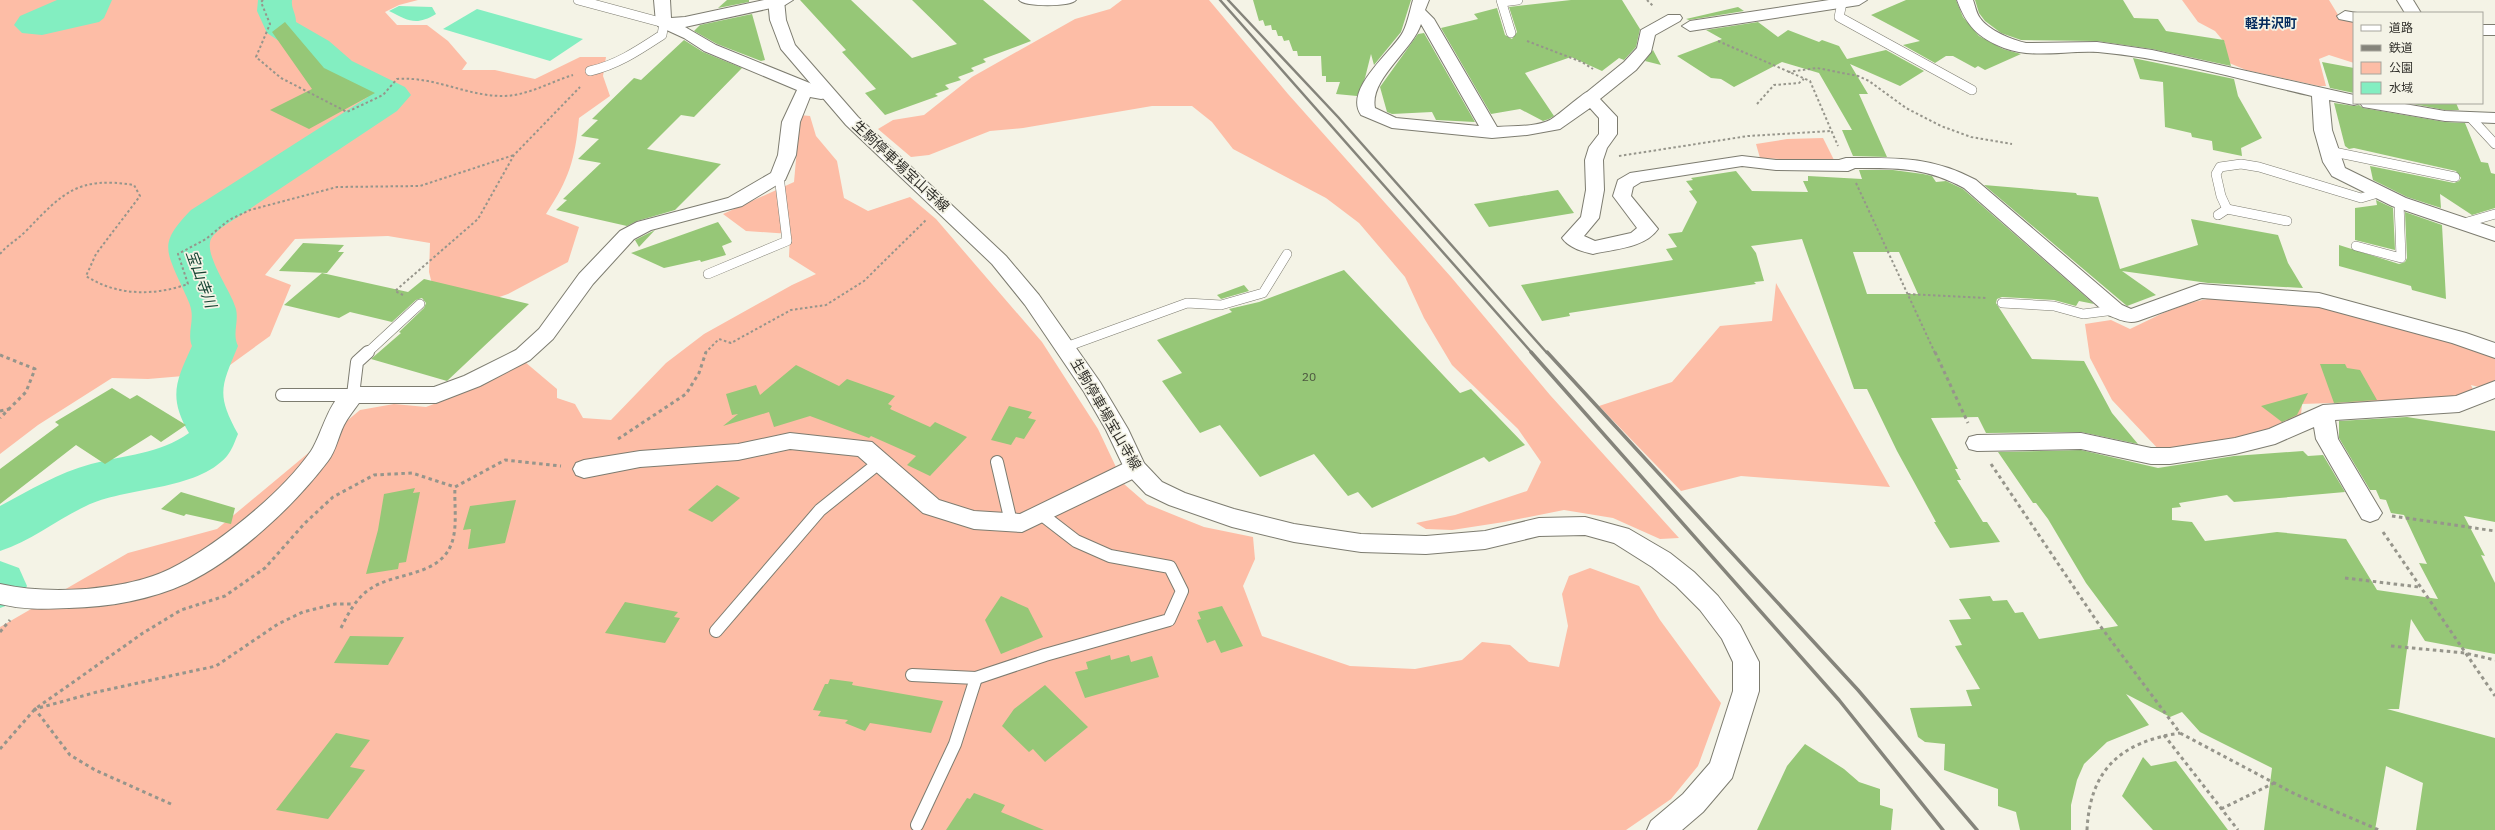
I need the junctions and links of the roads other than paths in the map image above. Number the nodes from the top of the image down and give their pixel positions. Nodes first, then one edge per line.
1 (578, 0) edge
2 (662, 0) edge
3 (1027, 0) edge
4 (1068, 0) edge
5 (1518, 0) edge
6 (1859, 0) edge
7 (2405, 0) edge
8 (779, 1) edge
9 (1501, 1) edge
10 (1962, 2) edge
11 (1842, 3) junction
12 (1419, 5) edge
13 (2412, 12) edge
14 (1674, 18) road end
15 (664, 23) junction
16 (1690, 26) road end
17 (2483, 30) edge
18 (2495, 30) edge
19 (1511, 33) road end
20 (590, 71) road end
21 (810, 90) junction
22 (1972, 90) dead end
23 (2320, 94) junction
24 (1589, 97) junction
25 (833, 98) junction
26 (2353, 100) edge
27 (2375, 104) edge
28 (2465, 112) edge
29 (2495, 118) edge
30 (1492, 133) junction
31 (2495, 144) edge
32 (2329, 151) junction
33 (779, 176) junction
34 (2455, 177) dead end
35 (2378, 193) junction
36 (2399, 202) junction
37 (2227, 209) junction
38 (2495, 214) edge
39 (2218, 215) dead end
40 (2287, 221) dead end
41 (2464, 223) junction
42 (2495, 235) edge
43 (2356, 246) dead end
44 (1287, 254) dead end
45 (708, 274) dead end
46 (2002, 303) road end
47 (420, 304) road end
48 (2115, 310) junction
49 (1066, 347) junction
50 (2495, 351) edge
51 (2495, 389) edge
52 (282, 395) dead end
53 (353, 395) junction
54 (2323, 413) junction
55 (1977, 443) road end
56 (880, 462) junction
57 (997, 462) dead end
58 (1135, 468) junction
59 (584, 469) road end
60 (2370, 513) road end
61 (1041, 514) junction
62 (1012, 522) junction
63 (0, 594) edge
64 (716, 631) dead end
65 (912, 675) dead end
66 (976, 678) junction
67 (917, 825) dead end
68 (1661, 830) edge

1 - 15 lane
2 - 15 street
3 - 4 street
5 - 9 lane
6 - 11 street
7 - 13 street
8 - 15 street
8 - 25 street, 生駒停車場宝山寺線
9 - 19 lane
10 - 23 street
11 - 16 street
11 - 22 lane
12 - 30 street
12 - 30 street
14 - 24 street
15 - 20 lane
15 - 21 street
17 - 18 street
21 - 25 street
21 - 33 street
23 - 26 street
23 - 32 street
24 - 30 street
24 - 48 street
25 - 49 street, 生駒停車場宝山寺線
27 - 28 street
28 - 29 street
28 - 31 lane
32 - 34 lane
32 - 35 street
33 - 45 lane
33 - 53 street
35 - 36 street
35 - 37 lane
36 - 41 street
36 - 43 lane
37 - 39 lane
37 - 40 lane
38 - 41 lane
41 - 42 street
44 - 49 lane
46 - 48 lane
47 - 53 lane
48 - 50 street
49 - 58 street, 生駒停車場宝山寺線
51 - 54 street
52 - 53 lane
53 - 63 street
54 - 55 street
54 - 60 street
56 - 59 street
56 - 62 street
56 - 64 lane
57 - 62 lane
58 - 61 street
58 - 68 street, 生駒停車場宝山寺線
61 - 62 street
61 - 66 lane
65 - 66 lane
66 - 67 lane

